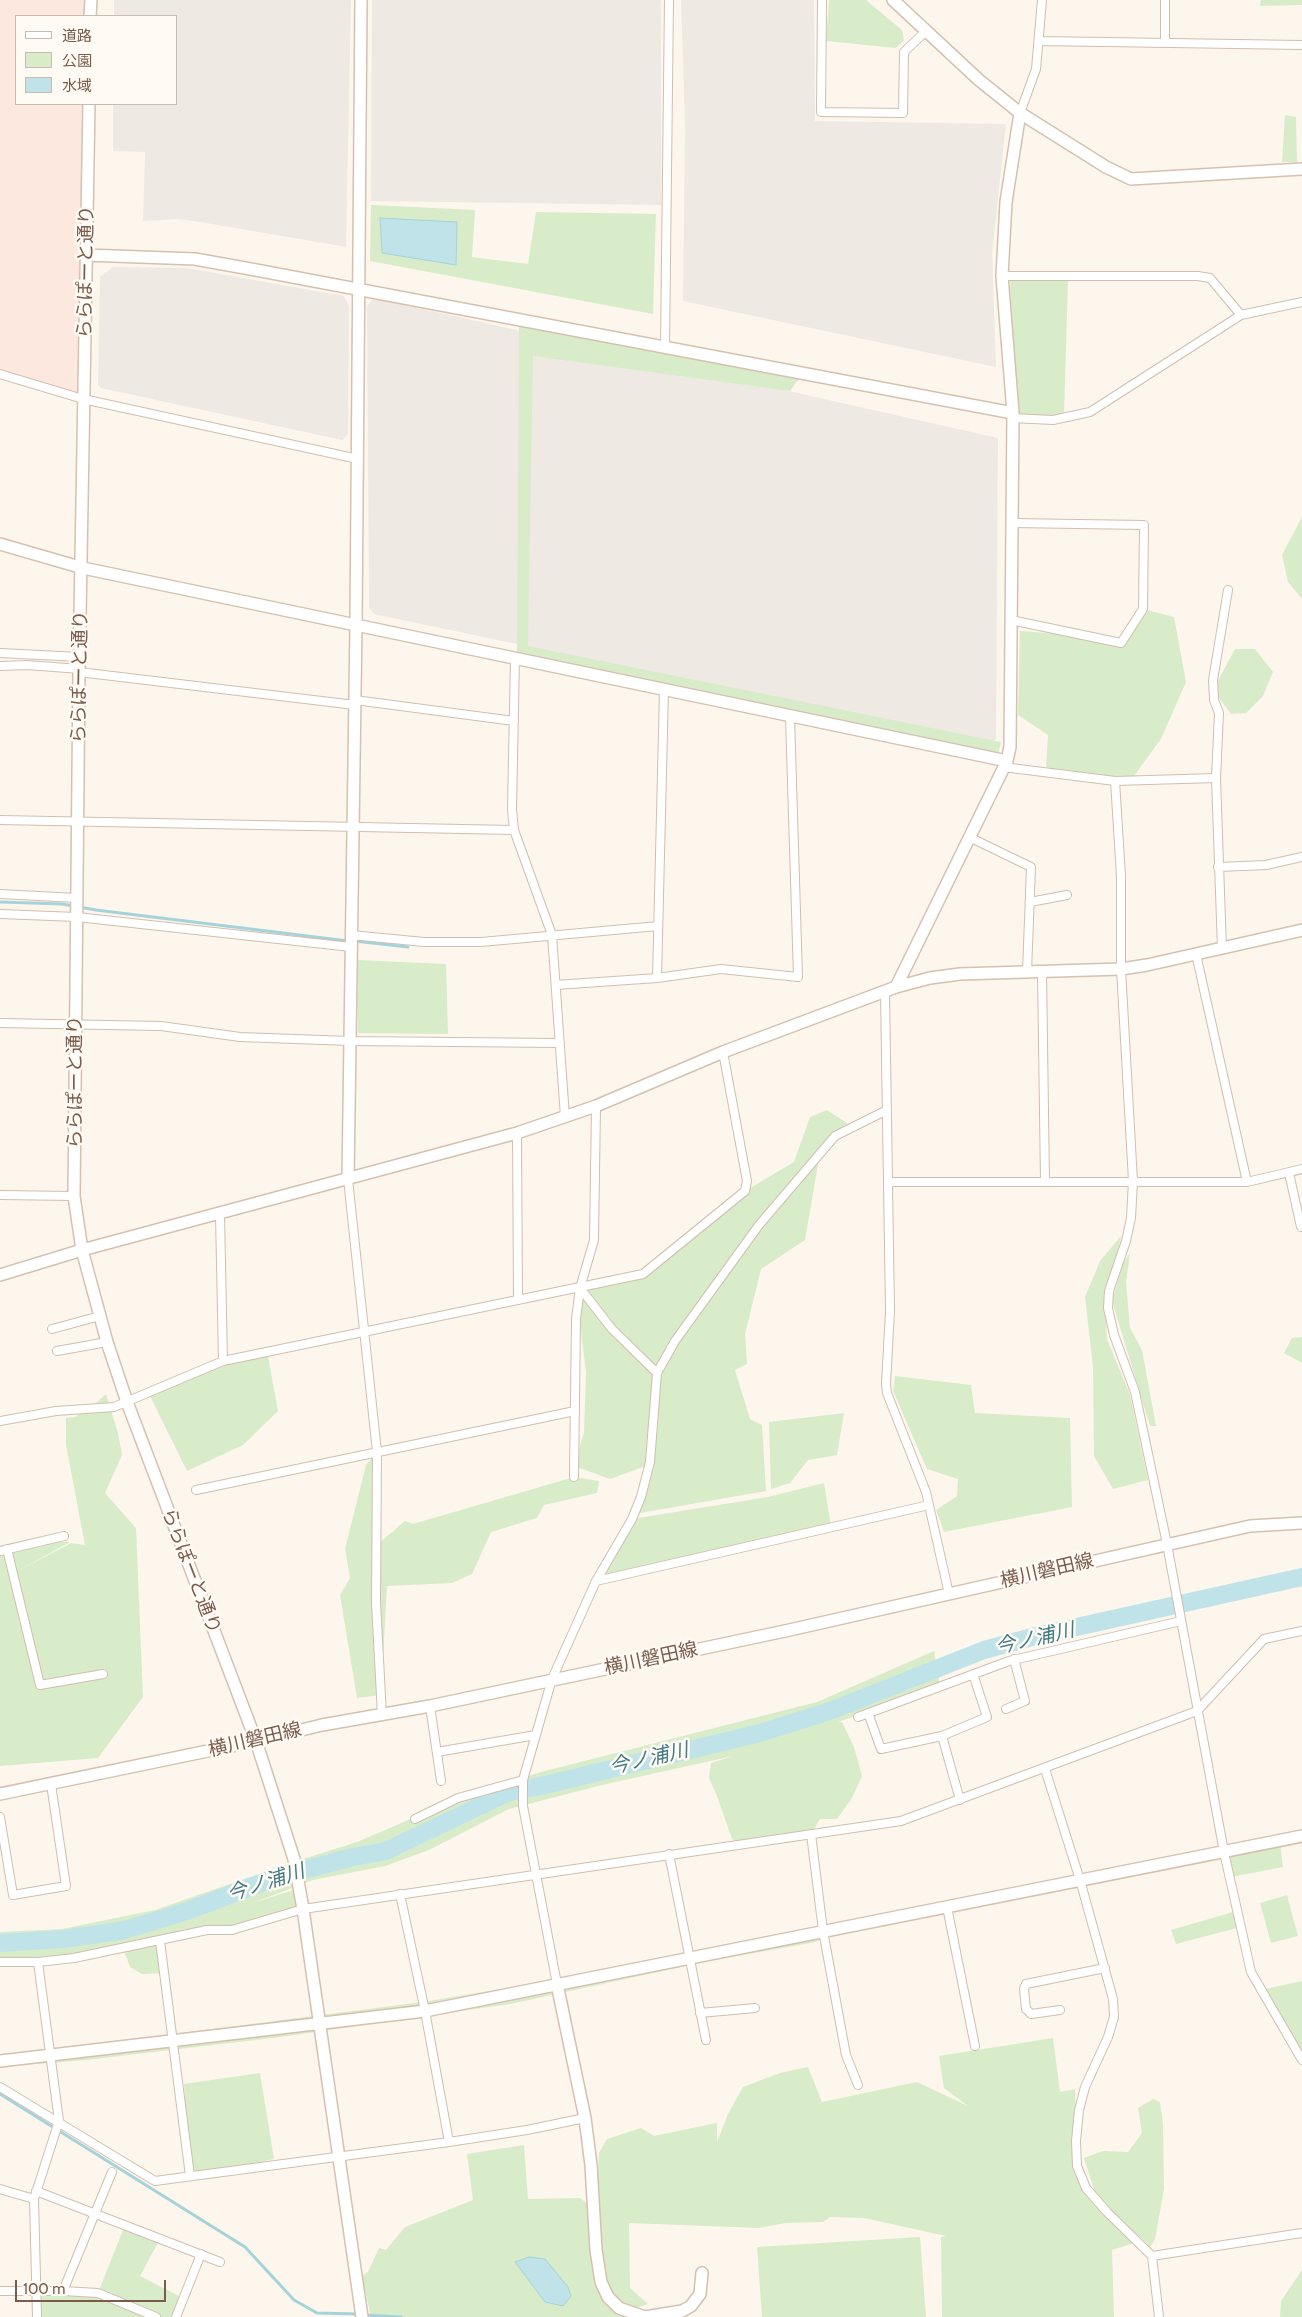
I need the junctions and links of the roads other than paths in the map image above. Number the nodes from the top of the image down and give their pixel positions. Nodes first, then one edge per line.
1 (91, 0) edge
2 (361, 0) edge
3 (668, 0) edge
4 (822, 0) edge
5 (893, 0) edge
6 (1042, 0) edge
7 (1164, 0) edge
8 (90, 15) edge
9 (927, 30) junction
10 (1039, 41) junction
11 (1165, 43) junction
12 (1302, 45) edge
13 (89, 105) edge
14 (1020, 112) junction
15 (1302, 169) edge
16 (86, 255) junction
17 (1002, 276) junction
18 (360, 288) junction
19 (1302, 302) edge
20 (1241, 315) junction
21 (665, 346) junction
22 (0, 374) edge
23 (84, 399) junction
24 (1013, 416) junction
25 (358, 459) junction
26 (1012, 523) junction
27 (0, 544) edge
28 (83, 568) junction
29 (1228, 590) dead end
30 (1011, 620) junction
31 (356, 624) junction
32 (0, 653) edge
33 (515, 658) junction
34 (0, 666) edge
35 (80, 666) junction
36 (664, 690) junction
37 (355, 703) junction
38 (790, 717) junction
39 (514, 721) junction
40 (1005, 764) junction
41 (1216, 778) junction
42 (1115, 781) junction
43 (0, 820) edge
44 (79, 822) junction
45 (353, 826) junction
46 (514, 830) junction
47 (969, 837) junction
48 (1302, 857) edge
49 (1218, 867) junction
50 (0, 894) edge
51 (1067, 895) dead end
52 (77, 898) junction
53 (1030, 902) junction
54 (0, 914) edge
55 (77, 917) junction
56 (658, 926) junction
57 (1302, 930) edge
58 (351, 935) junction
59 (552, 935) junction
60 (351, 947) junction
61 (1222, 948) junction
62 (1196, 954) junction
63 (1121, 969) junction
64 (1027, 972) junction
65 (1042, 972) junction
66 (657, 978) junction
67 (556, 985) junction
68 (896, 987) junction
69 (885, 992) junction
70 (0, 1023) edge
71 (75, 1025) junction
72 (350, 1041) junction
73 (560, 1043) junction
74 (723, 1052) junction
75 (596, 1106) junction
76 (887, 1110) junction
77 (565, 1117) junction
78 (517, 1133) junction
79 (1302, 1170) edge
80 (1289, 1173) junction
81 (348, 1179) junction
82 (1133, 1181) junction
83 (888, 1182) junction
84 (1045, 1182) junction
85 (1247, 1182) junction
86 (0, 1196) edge
87 (74, 1196) junction
88 (220, 1214) junction
89 (1301, 1226) dead end
90 (82, 1250) junction
91 (0, 1275) edge
92 (580, 1288) junction
93 (518, 1300) junction
94 (100, 1316) junction
95 (52, 1329) dead end
96 (362, 1331) junction
97 (106, 1342) junction
98 (57, 1351) dead end
99 (223, 1361) junction
100 (658, 1373) junction
101 (126, 1402) junction
102 (575, 1411) junction
103 (0, 1420) edge
104 (377, 1452) junction
105 (574, 1477) dead end
106 (196, 1490) dead end
107 (929, 1505) junction
108 (1302, 1523) edge
109 (64, 1536) dead end
110 (1167, 1544) junction
111 (4, 1550) edge
112 (596, 1581) junction
113 (949, 1594) junction
114 (1180, 1620) junction
115 (1302, 1631) edge
116 (1014, 1659) junction
117 (103, 1674) dead end
118 (973, 1674) junction
119 (552, 1679) junction
120 (430, 1706) junction
121 (1006, 1709) dead end
122 (1197, 1711) junction
123 (868, 1713) junction
124 (382, 1715) junction
125 (858, 1717) dead end
126 (536, 1735) junction
127 (942, 1736) junction
128 (256, 1741) junction
129 (436, 1752) junction
130 (1046, 1769) junction
131 (523, 1780) junction
132 (441, 1781) dead end
133 (51, 1784) junction
134 (0, 1794) edge
135 (960, 1800) junction
136 (0, 1817) edge
137 (415, 1819) dead end
138 (811, 1834) junction
139 (1302, 1836) edge
140 (1224, 1852) junction
141 (669, 1854) junction
142 (536, 1875) junction
143 (1080, 1880) junction
144 (400, 1894) junction
145 (947, 1907) junction
146 (303, 1909) junction
147 (823, 1931) junction
148 (160, 1941) junction
149 (688, 1958) junction
150 (0, 1962) edge
151 (38, 1962) junction
152 (1105, 1968) junction
153 (557, 1984) junction
154 (755, 2008) dead end
155 (1060, 2010) dead end
156 (425, 2011) junction
157 (700, 2013) junction
158 (319, 2022) junction
159 (706, 2040) dead end
160 (172, 2041) junction
161 (975, 2046) dead end
162 (49, 2057) junction
163 (1302, 2060) edge
164 (0, 2061) edge
165 (858, 2085) dead end
166 (0, 2087) edge
167 (585, 2118) junction
168 (59, 2121) junction
169 (449, 2142) junction
170 (338, 2156) junction
171 (112, 2172) dead end
172 (190, 2176) junction
173 (0, 2189) edge
174 (35, 2195) junction
175 (94, 2214) junction
176 (1302, 2232) edge
177 (201, 2254) junction
178 (1152, 2256) junction
179 (220, 2262) dead end
180 (702, 2273) dead end
181 (0, 2291) edge
182 (63, 2291) junction
183 (36, 2292) junction
184 (37, 2317) edge
185 (156, 2317) edge
186 (176, 2317) edge
187 (362, 2317) edge
188 (1160, 2317) edge

1 - 8 street
2 - 18 street
3 - 21 street
4 - 9 street
5 - 9 street
6 - 10 street
7 - 11 street
9 - 14 street
10 - 11 street
10 - 14 street
11 - 12 street
13 - 16 street, ららぽーと通り
14 - 15 street
14 - 17 street
16 - 18 street
16 - 23 street, ららぽーと通り
17 - 20 street
17 - 24 street
18 - 21 street
18 - 25 street
19 - 20 street
20 - 24 street
21 - 24 street
22 - 23 street
23 - 25 street
23 - 28 street, ららぽーと通り
24 - 26 street
25 - 31 street
26 - 30 street
26 - 30 street
27 - 28 street
28 - 31 street
28 - 35 street, ららぽーと通り
29 - 41 street
30 - 40 street
31 - 33 street
31 - 37 street
32 - 35 street
33 - 36 street
33 - 39 street
34 - 35 street
35 - 37 street
35 - 44 street, ららぽーと通り
36 - 38 street
36 - 56 street
37 - 39 street
37 - 45 street
38 - 40 street
38 - 66 street
39 - 46 street
40 - 42 street
40 - 47 street
41 - 42 street
41 - 49 street
42 - 63 street
43 - 44 street
44 - 45 street
44 - 52 street, ららぽーと通り
45 - 46 street
45 - 58 street
46 - 59 street
47 - 53 street
47 - 68 street
48 - 49 street
49 - 61 street
50 - 52 street
51 - 53 street
52 - 55 street, ららぽーと通り
53 - 64 street
54 - 55 street
55 - 60 street
55 - 71 street, ららぽーと通り
56 - 59 street
56 - 66 street
57 - 61 street
58 - 59 street
58 - 60 street
59 - 67 street
60 - 72 street
61 - 62 street
62 - 63 street
62 - 85 street
63 - 65 street
63 - 82 street
64 - 65 street
64 - 68 street
65 - 84 street
66 - 67 street
67 - 73 street
68 - 69 street
69 - 74 street
69 - 76 street
70 - 71 street
71 - 72 street
71 - 87 street, ららぽーと通り
72 - 73 street
72 - 81 street
73 - 77 street
74 - 75 street
74 - 92 street
75 - 77 street
75 - 92 street
76 - 83 street
76 - 100 street
77 - 78 street
78 - 81 street
78 - 93 street
79 - 80 street
80 - 85 street
80 - 89 street
81 - 88 street
81 - 96 street
82 - 84 street
82 - 85 street
82 - 110 street
83 - 84 street
83 - 107 street
86 - 87 street
87 - 90 street, ららぽーと通り
88 - 90 street
88 - 99 street
90 - 91 street
90 - 94 street, ららぽーと通り
92 - 93 street
92 - 100 street
92 - 102 street
93 - 96 street
94 - 95 street
94 - 97 street, ららぽーと通り
96 - 99 street
96 - 104 street
97 - 98 street
97 - 101 street, ららぽーと通り
99 - 101 street
100 - 112 street
101 - 103 street
101 - 128 street, ららぽーと通り
102 - 104 street
102 - 105 street
104 - 106 street
104 - 124 street
107 - 112 street
107 - 113 street
108 - 110 street, 横川磐田線
109 - 111 street
110 - 113 street, 横川磐田線
110 - 114 street
111 - 117 street
112 - 119 street
113 - 119 street, 横川磐田線
114 - 116 street
114 - 122 street
115 - 122 street
116 - 118 street
116 - 121 street
118 - 123 street
118 - 127 street
119 - 120 street, 横川磐田線
119 - 126 street
120 - 124 street, 横川磐田線
120 - 129 street
122 - 130 street
122 - 140 street
123 - 125 street
123 - 127 street
124 - 128 street, 横川磐田線
126 - 129 street
126 - 131 street
127 - 135 street
128 - 133 street, 横川磐田線
128 - 146 street, ららぽーと通り
129 - 132 street
130 - 135 street
130 - 143 street
131 - 137 street
131 - 142 street
133 - 134 street, 横川磐田線
133 - 136 street
135 - 138 street
138 - 141 street
138 - 147 street
139 - 140 street
140 - 143 street
140 - 163 street
141 - 142 street
141 - 149 street
142 - 144 street
142 - 153 street
143 - 145 street
143 - 152 street
144 - 146 street
144 - 156 street
145 - 147 street
145 - 161 street
146 - 148 street
146 - 158 street, ららぽーと通り
147 - 149 street
147 - 165 street
148 - 151 street
148 - 160 street
149 - 153 street
149 - 157 street
150 - 151 street
151 - 162 street
152 - 155 street
152 - 178 street
153 - 156 street
153 - 167 street
154 - 157 street
156 - 158 street
156 - 169 street
157 - 159 street
158 - 160 street
158 - 170 street, ららぽーと通り
160 - 162 street
160 - 172 street
162 - 164 street
162 - 168 street
166 - 168 street
167 - 169 street
167 - 180 street
168 - 172 street
168 - 174 street
169 - 170 street
170 - 172 street
170 - 187 street, ららぽーと通り
171 - 175 street
173 - 174 street
174 - 175 street
174 - 183 street
175 - 177 street
175 - 182 street
176 - 178 street
177 - 179 street
177 - 186 street
178 - 188 street
181 - 183 street
182 - 183 street
182 - 185 street
183 - 184 street

